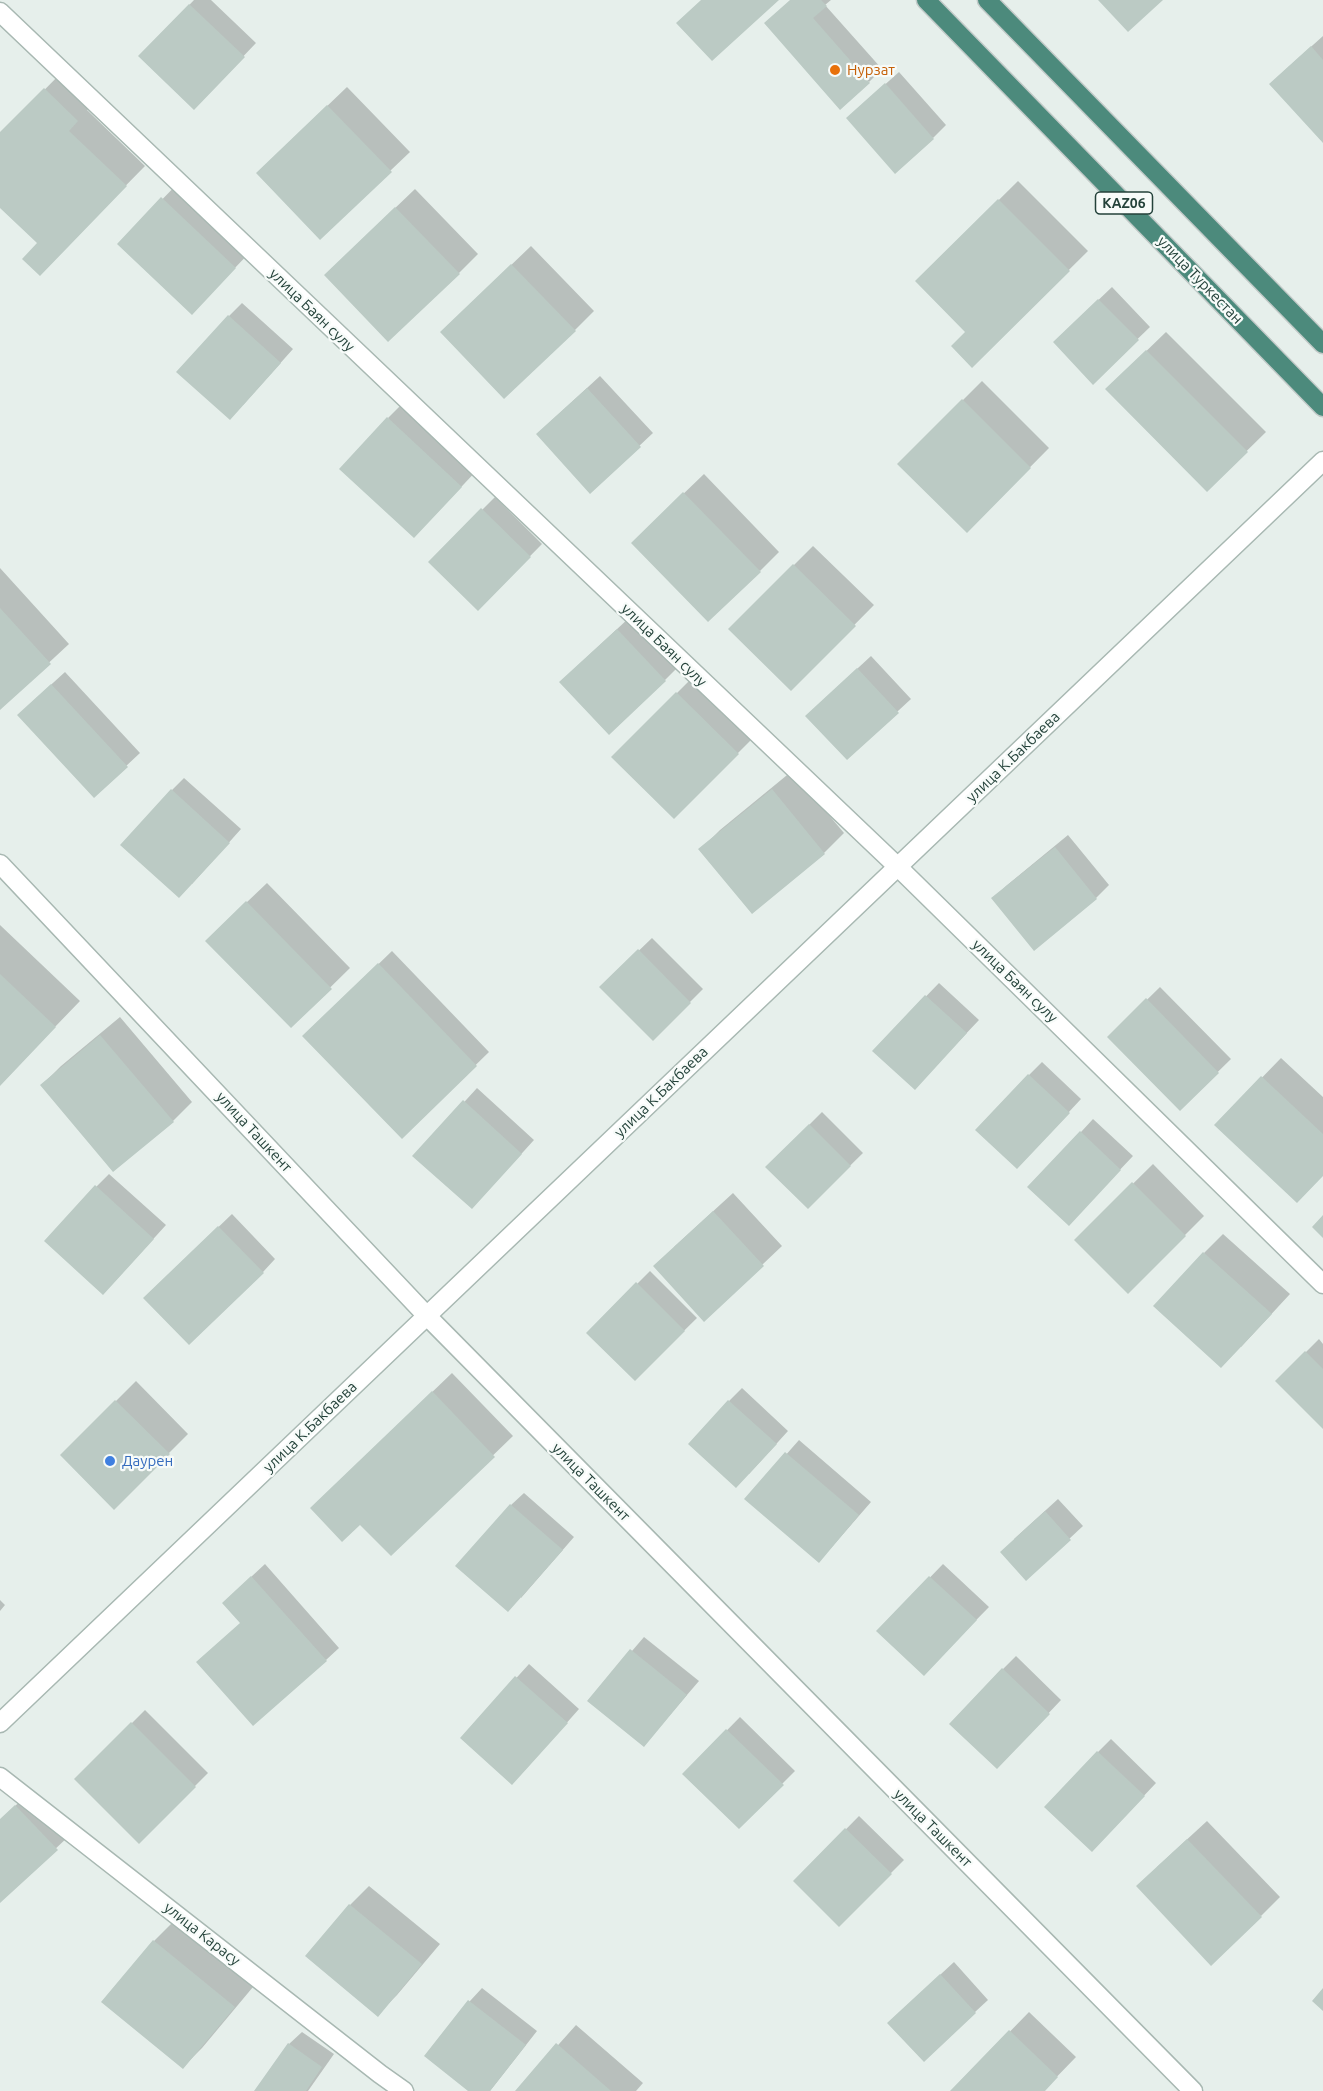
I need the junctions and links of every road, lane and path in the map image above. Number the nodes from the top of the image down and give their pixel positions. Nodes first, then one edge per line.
1 (926, 0) edge
2 (987, 0) edge
3 (0, 12) edge
4 (1323, 344) edge
5 (1323, 406) edge
6 (1323, 461) edge
7 (0, 864) edge
8 (898, 867) junction
9 (1323, 1284) edge
10 (427, 1316) junction
11 (0, 1723) edge
12 (0, 1777) edge
13 (404, 2091) edge
14 (1193, 2091) edge

1 - 5 highway, улица Туркестан / KАZ06
2 - 4 highway, KАZ06
3 - 8 street, улица Баян сулу
6 - 8 street, улица К.Бакбаева
7 - 10 street, улица Ташкент
8 - 9 street, улица Баян сулу
8 - 10 street, улица К.Бакбаева
10 - 11 street, улица К.Бакбаева
10 - 14 street, улица Ташкент
12 - 13 street, улица Карасу

